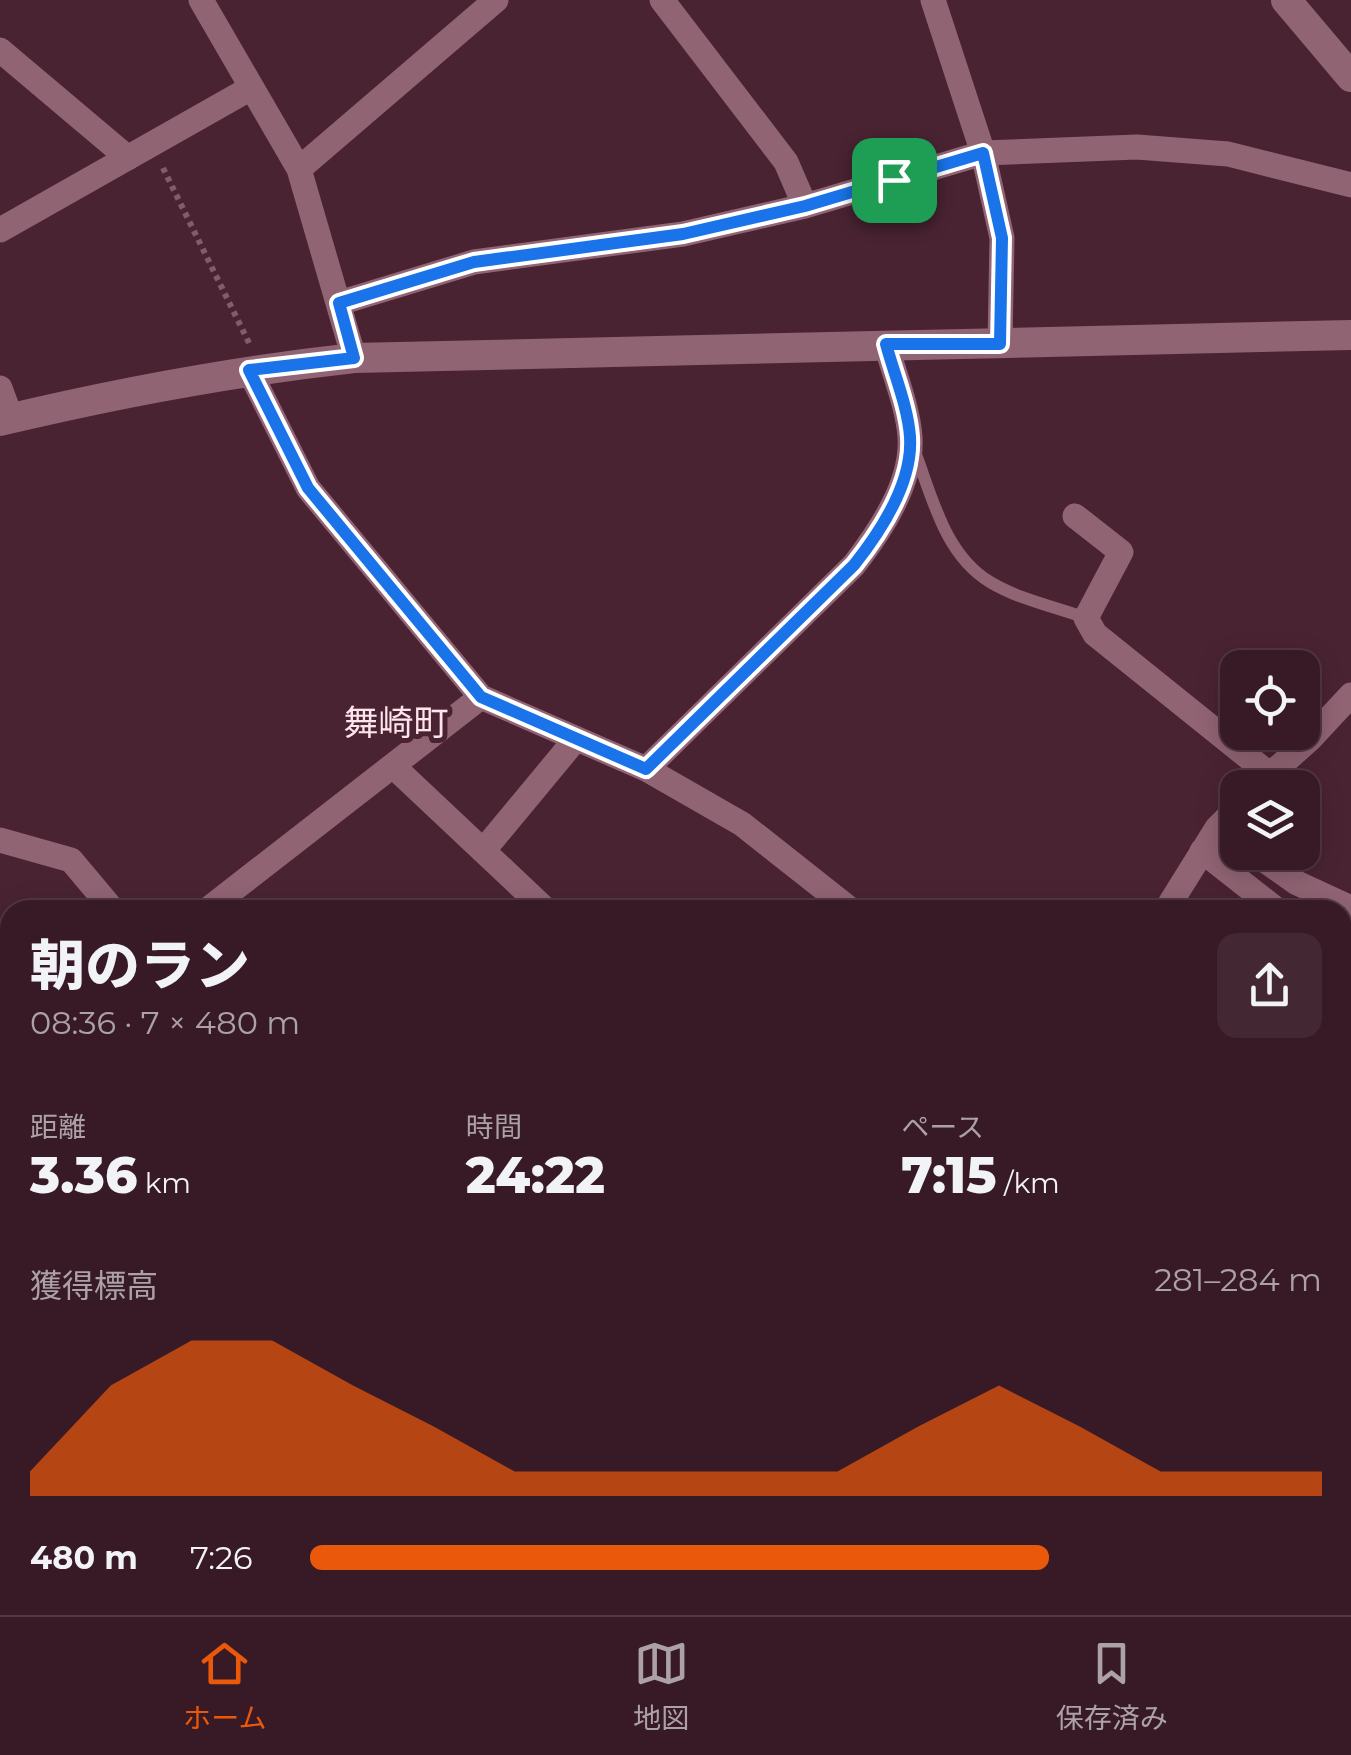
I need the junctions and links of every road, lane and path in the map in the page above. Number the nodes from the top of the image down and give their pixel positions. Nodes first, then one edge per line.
1 (200, 0) edge
2 (496, 0) edge
3 (662, 0) edge
4 (933, 0) edge
5 (1286, 0) edge
6 (0, 50) edge
7 (1351, 77) edge
8 (251, 88) junction
9 (151, 144) junction
10 (983, 153) junction
11 (128, 158) junction
12 (299, 168) junction
13 (1351, 185) edge
14 (805, 206) junction
15 (0, 230) edge
16 (339, 303) junction
17 (1351, 335) edge
18 (886, 344) junction
19 (1000, 344) junction
20 (354, 358) junction
21 (249, 370) junction
22 (0, 388) edge
23 (6, 420) edge
24 (910, 438) junction
25 (1075, 516) dead end
26 (1086, 618) junction
27 (1351, 694) edge
28 (481, 697) junction
29 (574, 740) junction
30 (394, 768) junction
31 (646, 769) junction
32 (1251, 770) edge
33 (1274, 770) edge
34 (0, 840) edge
35 (1220, 840) edge
36 (482, 850) junction
37 (1202, 851) junction
38 (1278, 870) edge
39 (104, 900) edge
40 (219, 900) edge
41 (535, 900) edge
42 (838, 900) edge
43 (1172, 900) edge
44 (1264, 900) edge
45 (1334, 900) edge

1 - 8 street
2 - 12 street
3 - 14 street
4 - 10 street
5 - 7 street
6 - 11 street
8 - 9 street
8 - 12 street
9 - 11 street
9 - 21 path
10 - 13 street
10 - 14 street
10 - 19 street
11 - 15 street
12 - 16 street
14 - 16 street
16 - 20 street
17 - 19 street
18 - 19 street
18 - 20 street
18 - 24 street
20 - 21 street
21 - 23 street
21 - 28 street
22 - 23 street
24 - 26 lane
24 - 31 street
25 - 26 street
26 - 32 street
27 - 33 street
28 - 29 street
28 - 30 street
29 - 31 street
29 - 36 street
30 - 36 street
30 - 40 street
31 - 42 street
34 - 39 street
35 - 37 street
36 - 41 street
37 - 43 street
37 - 44 street
38 - 45 street

